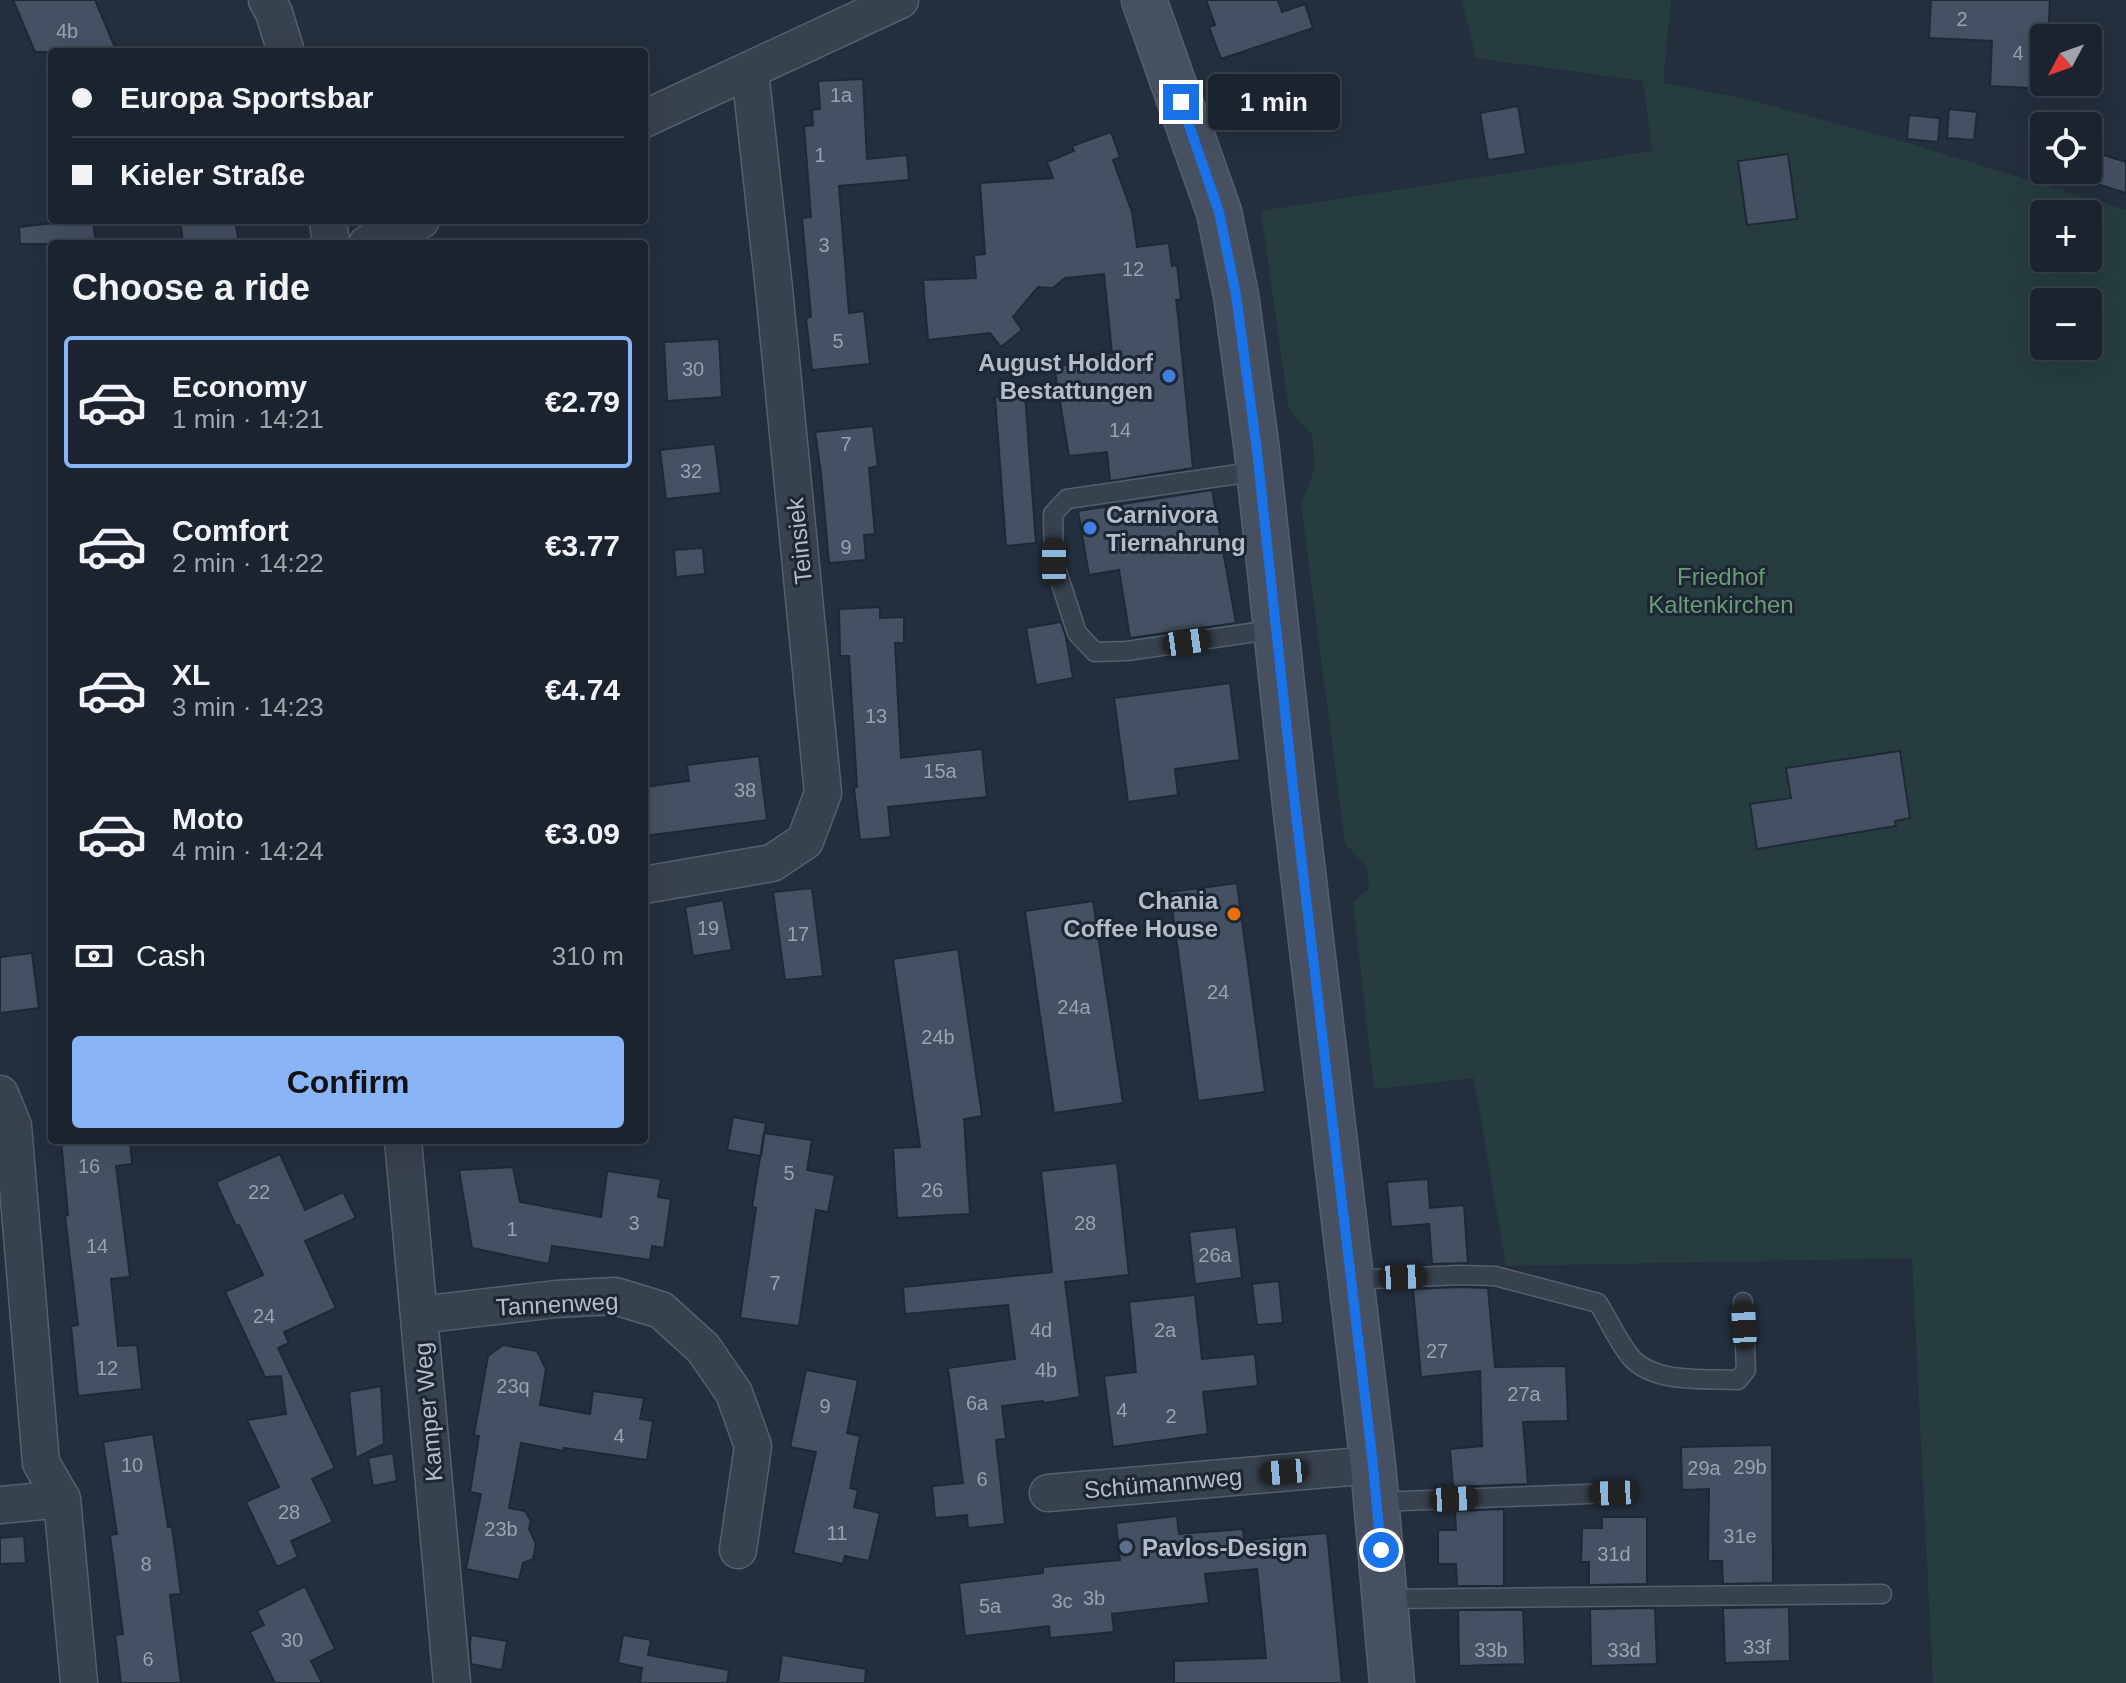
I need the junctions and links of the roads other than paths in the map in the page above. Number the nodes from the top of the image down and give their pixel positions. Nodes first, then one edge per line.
1 (900, 0) edge
2 (1144, 0) edge
3 (284, 1) edge
4 (285, 48) edge
5 (304, 48) edge
6 (750, 71) junction
7 (648, 117) edge
8 (412, 224) edge
9 (376, 240) edge
10 (1259, 471) junction
11 (1277, 629) junction
12 (648, 884) edge
13 (0, 1094) edge
14 (403, 1144) edge
15 (1350, 1280) junction
16 (13, 1283) edge
17 (1743, 1302) dead end
18 (419, 1315) junction
19 (1374, 1483) junction
20 (1048, 1493) dead end
21 (1613, 1493) dead end
22 (62, 1499) junction
23 (0, 1505) edge
24 (738, 1550) dead end
25 (1882, 1594) dead end
26 (1386, 1599) junction
27 (79, 1683) edge
28 (452, 1683) edge
29 (1392, 1683) edge

1 - 6 street
2 - 10 main road
3 - 4 street
3 - 5 street
6 - 7 street
6 - 12 street, Teinsiek
8 - 9 street
10 - 11 main road
10 - 11 lane
11 - 15 main road
13 - 16 street
14 - 18 street, Kamper Weg
15 - 17 lane
15 - 19 main road
16 - 22 street
18 - 24 street, Tannenweg
18 - 28 street, Kamper Weg
19 - 20 street, Schümannweg
19 - 21 lane
19 - 26 main road
22 - 23 street
22 - 27 street
25 - 26 lane
26 - 29 main road

